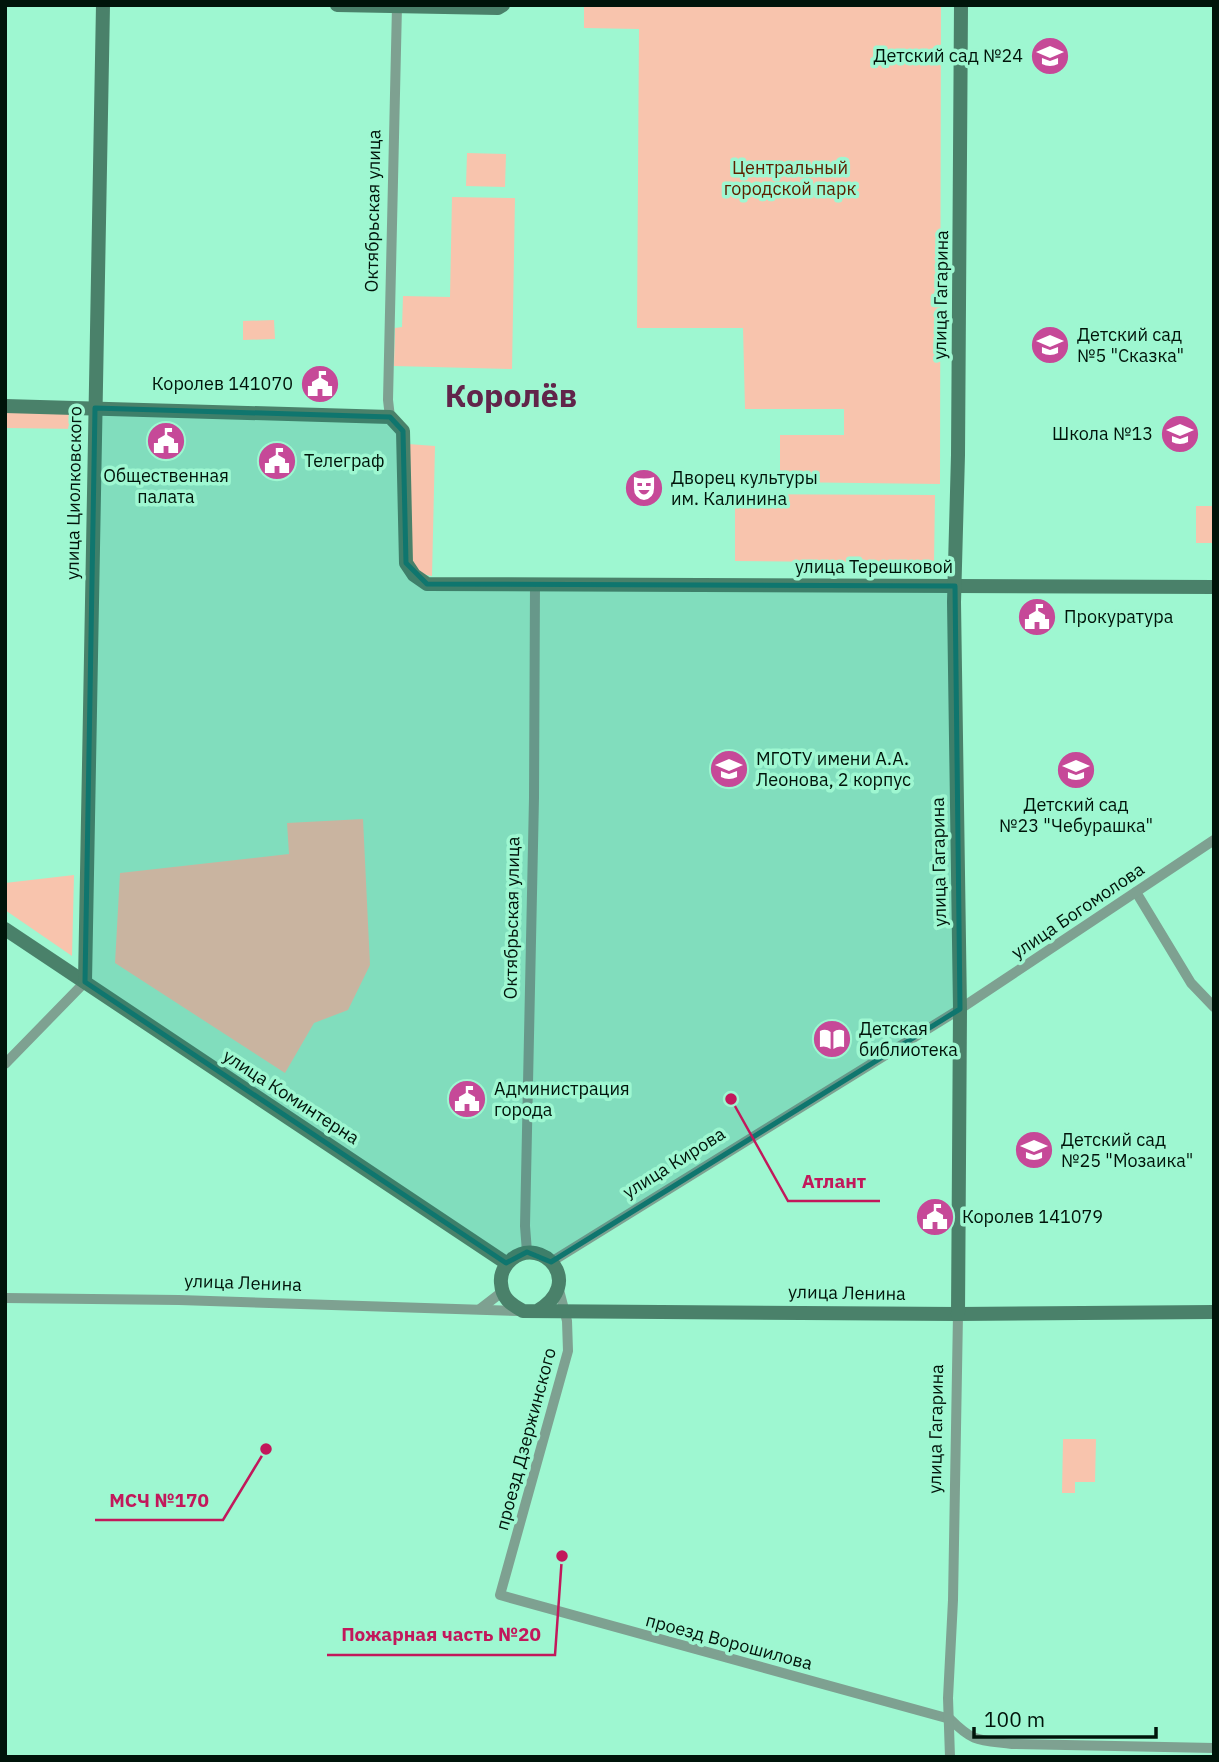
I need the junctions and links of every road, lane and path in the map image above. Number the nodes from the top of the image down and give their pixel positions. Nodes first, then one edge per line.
1 (103, 5) edge
2 (337, 5) edge
3 (961, 5) edge
4 (397, 6) edge
5 (501, 7) edge
6 (5, 406) edge
7 (95, 408) junction
8 (390, 417) junction
9 (535, 584) junction
10 (955, 586) junction
11 (1214, 587) edge
12 (1214, 840) edge
13 (1136, 892) junction
14 (5, 929) edge
15 (85, 982) junction
16 (1214, 1007) edge
17 (960, 1009) junction
18 (5, 1064) edge
19 (527, 1252) junction
20 (551, 1262) junction
21 (506, 1263) junction
22 (559, 1290) junction
23 (502, 1292) junction
24 (5, 1298) edge
25 (480, 1309) junction
26 (565, 1310) junction
27 (530, 1311) junction
28 (1214, 1312) edge
29 (958, 1314) junction
30 (500, 1595) joint
31 (950, 1719) junction
32 (1214, 1748) edge
33 (950, 1757) edge

1 - 7 main road, улица Циолковского
2 - 4 main road
3 - 10 main road, улица Гагарина
4 - 5 main road
4 - 8 street, Октябрьская улица
6 - 7 main road
7 - 8 main road
7 - 15 main road, улица Циолковского
8 - 9 main road, улица Терешковой
9 - 10 main road, улица Терешковой
9 - 19 street, Октябрьская улица
10 - 11 main road, улица Терешковой
10 - 17 main road, улица Гагарина
12 - 13 street, улица Богомолова
13 - 16 street
13 - 17 street, улица Богомолова
14 - 15 main road, улица Коминтерна
15 - 18 street
15 - 21 main road, улица Коминтерна
17 - 20 street, улица Кирова
17 - 29 main road, улица Гагарина
19 - 20 main road
19 - 21 main road
20 - 22 main road
21 - 23 main road
22 - 26 street, проезд Дзержинского
22 - 27 main road
23 - 25 street
23 - 27 main road
24 - 25 street, улица Ленина
25 - 27 street, улица Ленина
26 - 27 main road, улица Ленина
26 - 29 main road, улица Ленина
26 - 30 street, проезд Дзержинского
28 - 29 main road, улица Ленина
29 - 31 street, улица Гагарина
30 - 31 street, проезд Ворошилова
31 - 32 street
31 - 33 street, улица Гагарина

